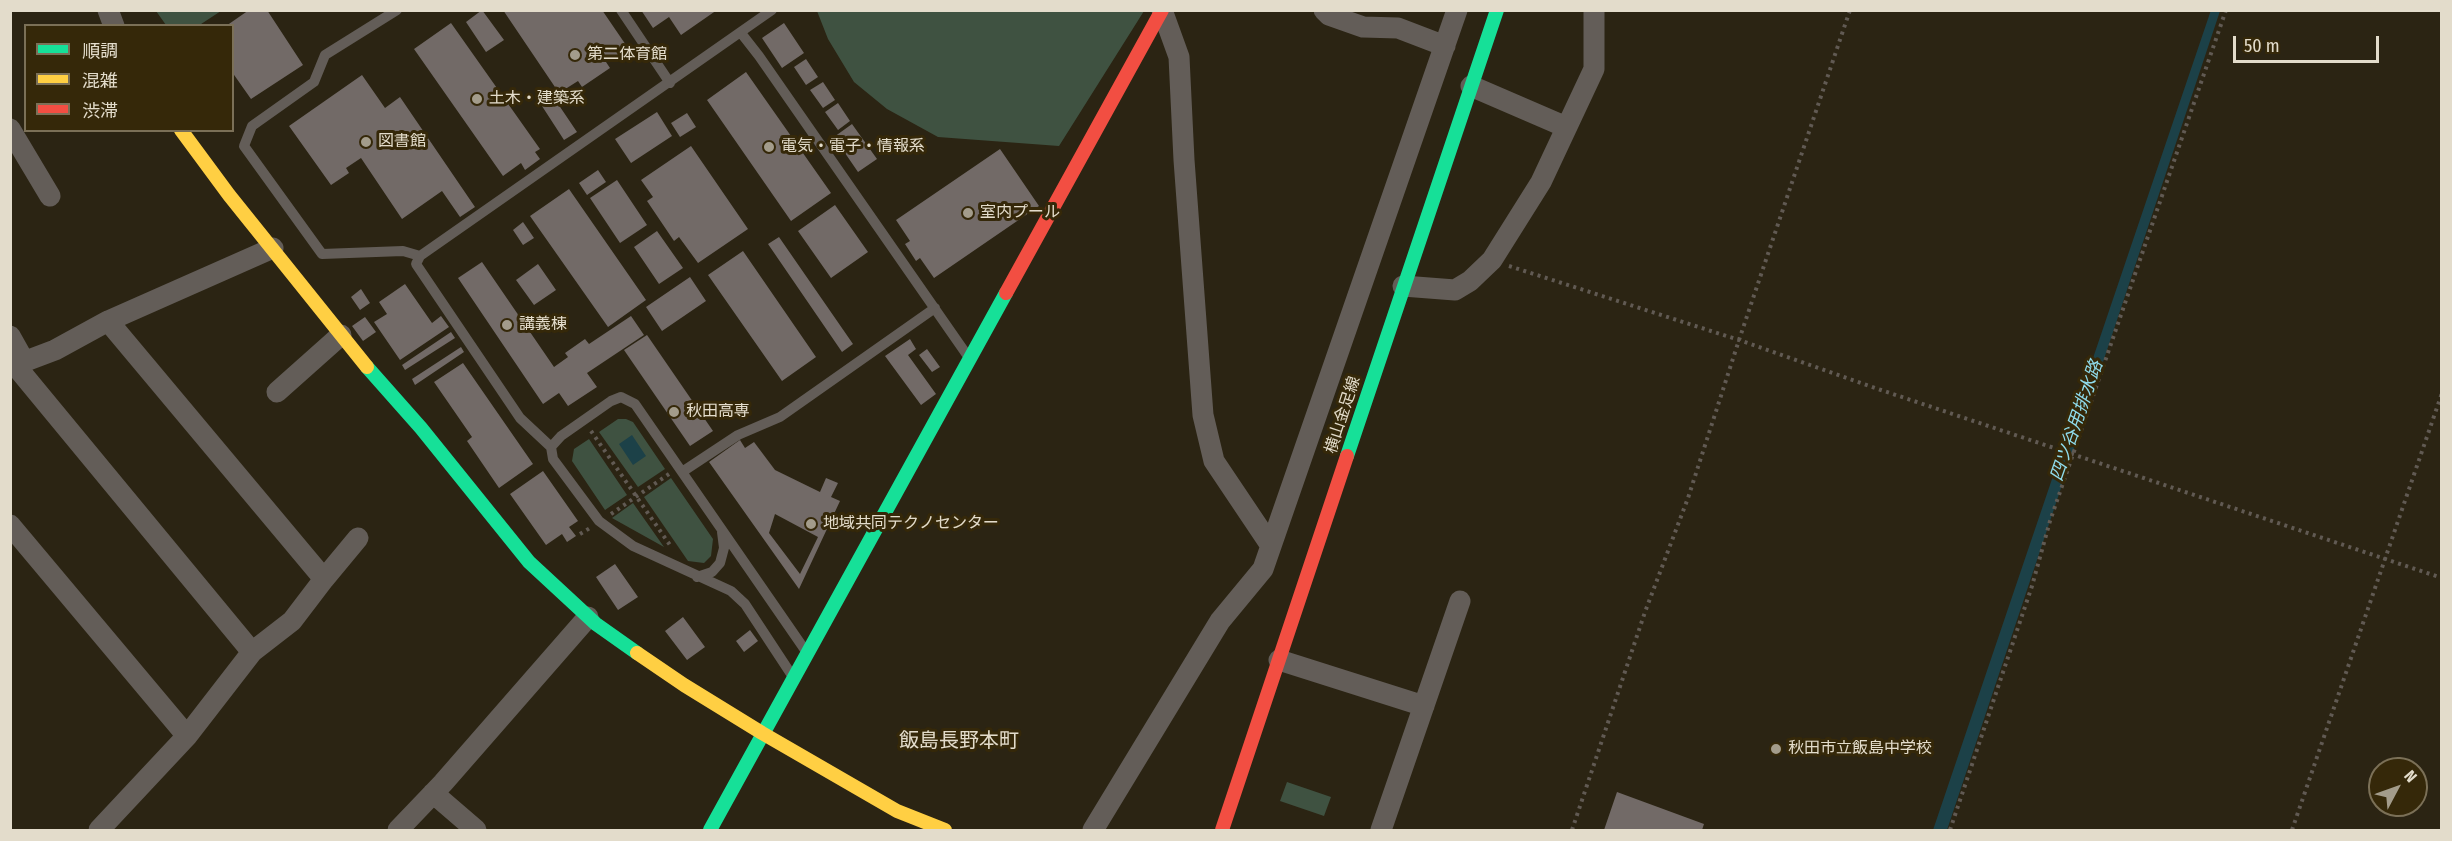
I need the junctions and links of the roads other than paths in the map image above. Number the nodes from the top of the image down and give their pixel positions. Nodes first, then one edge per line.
1 (397, 10) edge
2 (621, 10) edge
3 (772, 10) edge
4 (1162, 10) edge
5 (1324, 10) edge
6 (1457, 10) edge
7 (1497, 10) edge
8 (1594, 10) edge
9 (741, 33) junction
10 (1445, 46) junction
11 (670, 83) junction
12 (1471, 86) junction
13 (1566, 127) junction
14 (10, 129) edge
15 (183, 132) edge
16 (50, 196) dead end
17 (273, 248) junction
18 (420, 256) junction
19 (1403, 286) junction
20 (935, 308) junction
21 (108, 321) junction
22 (341, 335) junction
23 (10, 336) edge
24 (969, 358) junction
25 (17, 364) edge
26 (277, 392) dead end
27 (551, 447) junction
28 (680, 470) junction
29 (10, 525) edge
30 (721, 529) junction
31 (358, 538) dead end
32 (1272, 546) junction
33 (694, 576) junction
34 (324, 579) junction
35 (1460, 601) dead end
36 (588, 617) junction
37 (252, 652) junction
38 (806, 653) junction
39 (1279, 660) junction
40 (793, 677) junction
41 (1424, 706) junction
42 (762, 733) junction
43 (186, 736) junction
44 (433, 792) junction
45 (99, 831) edge
46 (398, 831) edge
47 (476, 831) edge
48 (710, 831) edge
49 (945, 831) edge
50 (1093, 831) edge
51 (1222, 831) edge
52 (1381, 831) edge

1 - 18 lane
2 - 11 lane
3 - 9 lane
4 - 24 street
4 - 32 street
5 - 10 street
6 - 10 street
7 - 12 street, 横山金足線
8 - 13 street
9 - 11 lane
9 - 20 lane
10 - 32 street
11 - 18 lane
12 - 13 street
12 - 19 street, 横山金足線
13 - 19 street
14 - 16 street
15 - 17 street
17 - 21 street
17 - 22 street
18 - 27 lane
19 - 39 street, 横山金足線
20 - 24 lane
20 - 28 lane
21 - 25 street
21 - 34 street
22 - 26 street
22 - 36 street
23 - 25 street
24 - 38 street
25 - 37 street
27 - 28 lane
27 - 33 lane
28 - 30 lane
29 - 43 street
30 - 33 lane
30 - 38 lane
31 - 34 street
32 - 50 street
33 - 40 lane
34 - 37 street
35 - 41 street
36 - 42 street
36 - 44 street
37 - 43 street
38 - 40 street
39 - 41 street
39 - 51 street, 横山金足線
40 - 42 street
41 - 52 street
42 - 48 street
42 - 49 street
43 - 45 street
44 - 46 street
44 - 47 street

